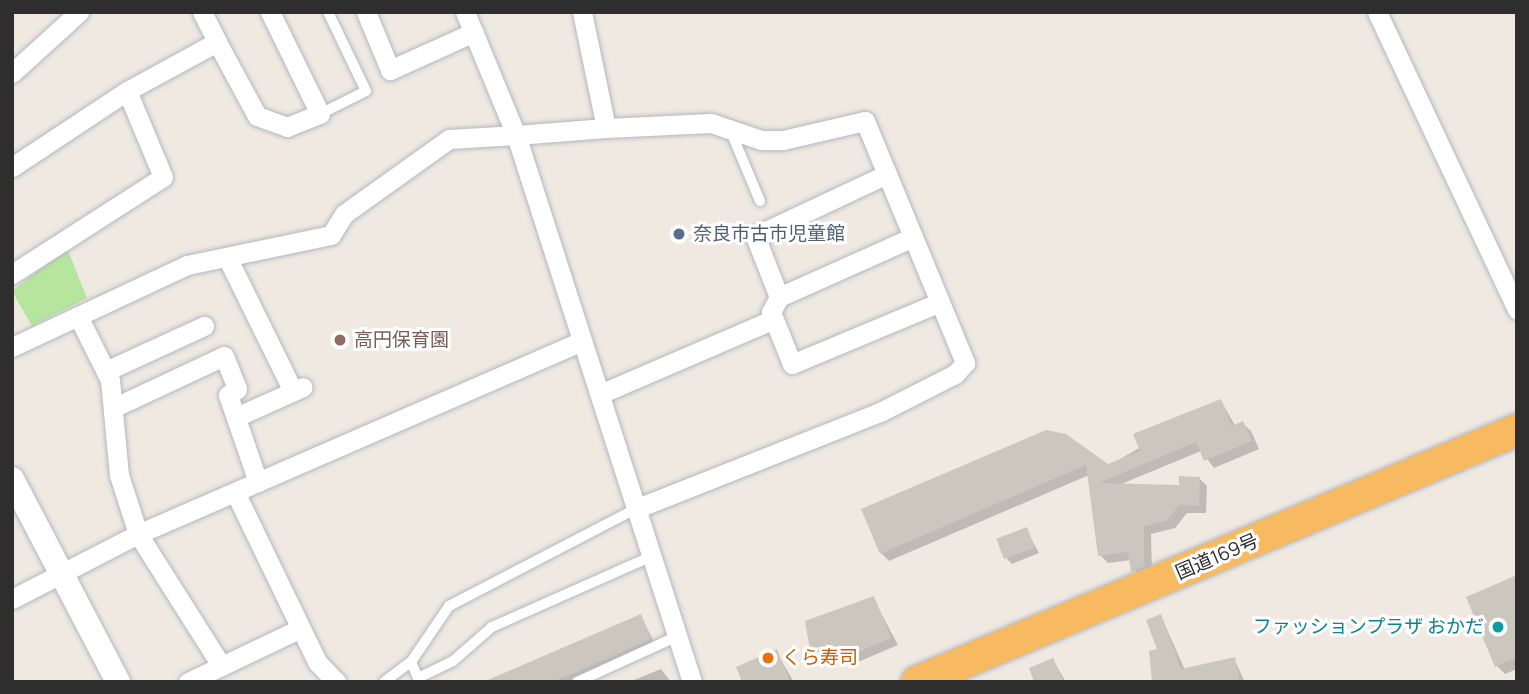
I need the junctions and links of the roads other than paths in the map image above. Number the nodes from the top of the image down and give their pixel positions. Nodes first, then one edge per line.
1 (79, 12) edge
2 (202, 12) edge
3 (270, 12) edge
4 (328, 12) edge
5 (366, 12) edge
6 (465, 12) edge
7 (582, 12) edge
8 (1377, 12) edge
9 (474, 32) junction
10 (217, 43) junction
11 (12, 73) edge
12 (127, 91) junction
13 (320, 114) junction
14 (606, 128) junction
15 (731, 132) junction
16 (516, 135) junction
17 (12, 167) edge
18 (887, 174) junction
19 (760, 201) dead end
20 (914, 237) junction
21 (227, 257) junction
22 (12, 274) edge
23 (779, 297) junction
24 (940, 302) junction
25 (1517, 310) edge
26 (78, 316) junction
27 (774, 319) junction
28 (204, 326) dead end
29 (582, 341) junction
30 (12, 347) edge
31 (106, 371) junction
32 (600, 394) junction
33 (115, 407) junction
34 (236, 417) junction
35 (1517, 430) edge
36 (12, 479) edge
37 (258, 482) junction
38 (235, 492) junction
39 (637, 508) junction
40 (138, 534) junction
41 (650, 557) junction
42 (58, 575) junction
43 (12, 599) edge
44 (299, 628) junction
45 (678, 636) junction
46 (219, 662) junction
47 (411, 662) junction
48 (118, 682) edge
49 (188, 682) edge
50 (336, 682) edge
51 (384, 682) edge
52 (576, 682) edge
53 (692, 682) edge
54 (917, 682) edge

1 - 11 street
2 - 10 street
3 - 13 street
4 - 13 lane
5 - 9 street
6 - 9 street
7 - 14 street
8 - 25 street
9 - 16 street
10 - 12 street
10 - 13 street
12 - 17 street
12 - 22 street
14 - 15 street
14 - 16 street
15 - 18 street
15 - 19 lane
16 - 21 street
16 - 29 street
18 - 20 street
18 - 23 street
20 - 23 street
20 - 24 street
21 - 26 street
21 - 34 street
23 - 27 street
24 - 27 street
24 - 39 street
26 - 30 street
26 - 31 street
27 - 32 street
28 - 31 street
29 - 32 street
29 - 37 street
31 - 33 street
32 - 39 street
33 - 34 street
33 - 40 street
34 - 37 street
35 - 54 highway, 国道169号
36 - 42 street
37 - 38 street
38 - 40 street
38 - 44 street
39 - 41 street
39 - 47 lane
40 - 42 street
40 - 46 street
41 - 45 street
41 - 47 lane
42 - 43 street
42 - 48 street
44 - 46 street
44 - 50 street
45 - 52 lane
45 - 53 street
46 - 49 street
47 - 51 lane

